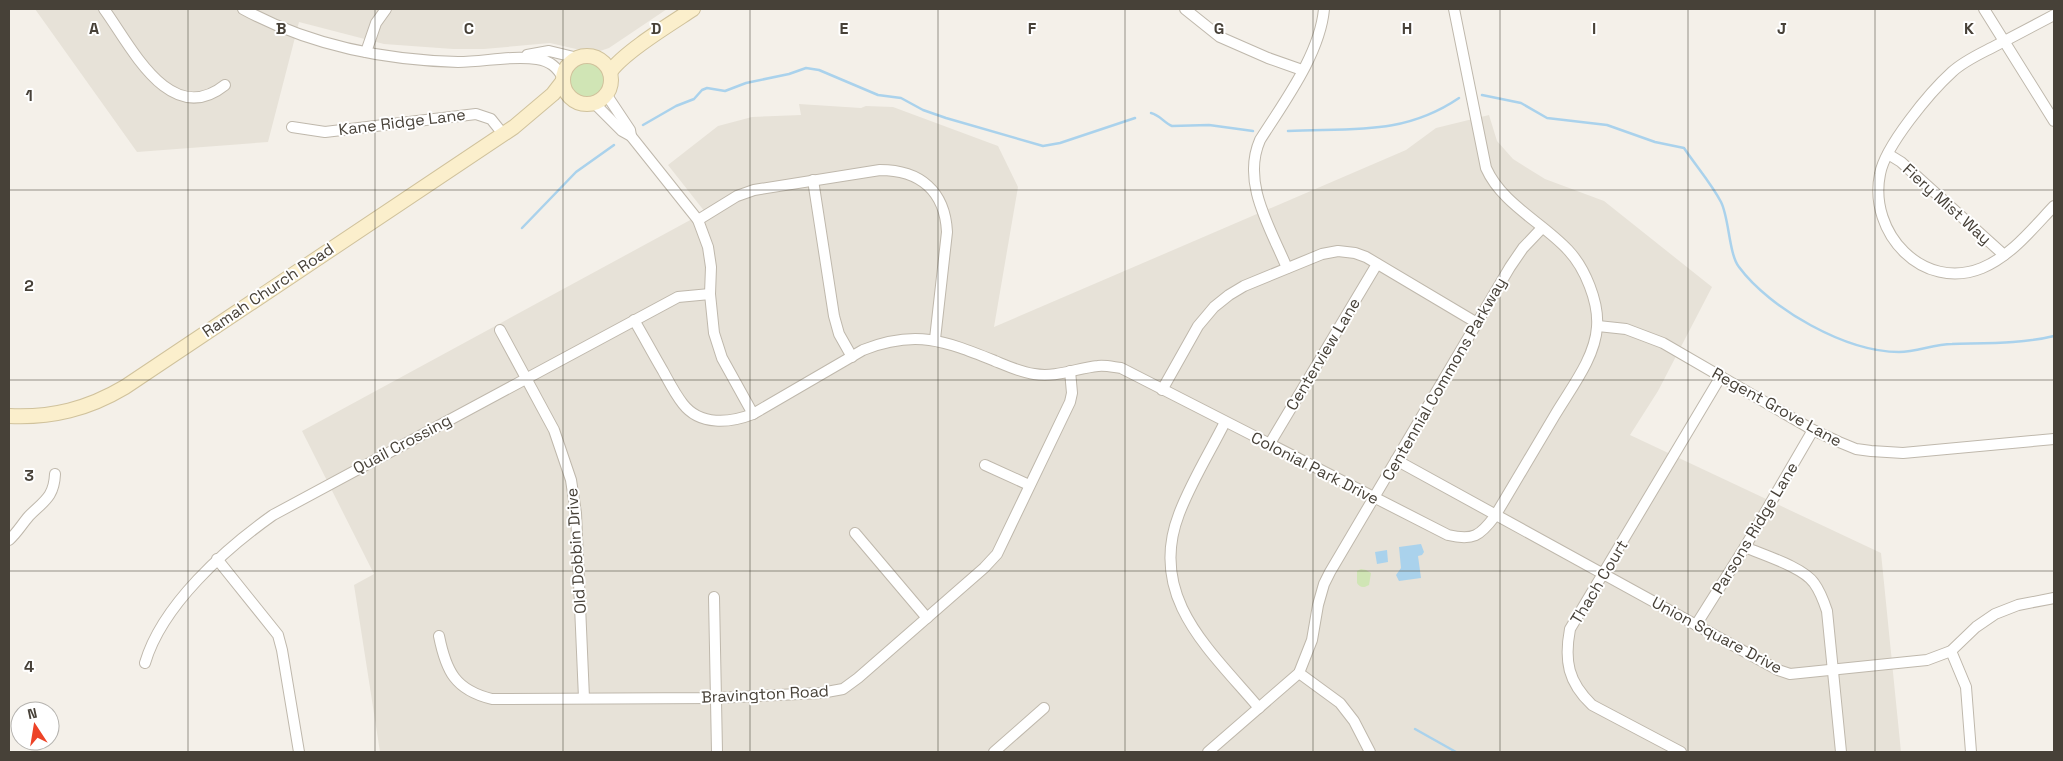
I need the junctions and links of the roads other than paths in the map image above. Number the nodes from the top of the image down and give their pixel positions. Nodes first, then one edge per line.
1 (104, 9) edge
2 (242, 9) edge
3 (386, 9) edge
4 (693, 9) edge
5 (1186, 9) edge
6 (1324, 9) edge
7 (1454, 9) edge
8 (1984, 9) edge
9 (2054, 15) edge
10 (659, 32) junction
11 (2005, 41) junction
12 (366, 52) junction
13 (578, 58) junction
14 (514, 59) junction
15 (600, 59) junction
16 (1302, 70) junction
17 (610, 72) junction
18 (563, 80) junction
19 (225, 85) dead end
20 (606, 94) junction
21 (571, 98) junction
22 (594, 103) junction
23 (2054, 121) edge
24 (292, 127) dead end
25 (508, 131) junction
26 (631, 136) junction
27 (1888, 154) junction
28 (813, 180) junction
29 (2054, 206) edge
30 (698, 220) junction
31 (1542, 228) junction
32 (2004, 255) junction
33 (1377, 264) junction
34 (1287, 268) junction
35 (710, 294) junction
36 (634, 320) junction
37 (1477, 323) junction
38 (1598, 326) junction
39 (500, 330) dead end
40 (935, 340) junction
41 (852, 357) junction
42 (1070, 371) junction
43 (1721, 376) junction
44 (526, 378) junction
45 (1162, 390) junction
46 (753, 414) junction
47 (9, 416) edge
48 (1225, 422) junction
49 (1813, 430) junction
50 (2054, 439) edge
51 (1269, 445) junction
52 (1396, 460) junction
53 (985, 465) dead end
54 (54, 474) dead end
55 (1029, 485) junction
56 (1374, 499) junction
57 (1495, 516) junction
58 (855, 533) dead end
59 (9, 540) edge
60 (1745, 547) junction
61 (218, 559) junction
62 (1603, 574) junction
63 (714, 597) dead end
64 (2054, 598) edge
65 (927, 618) junction
66 (1696, 625) junction
67 (439, 636) dead end
68 (1951, 650) junction
69 (146, 663) dead end
70 (1833, 671) junction
71 (1299, 673) junction
72 (584, 698) junction
73 (715, 698) junction
74 (1044, 708) dead end
75 (1259, 708) junction
76 (299, 752) edge
77 (717, 752) edge
78 (994, 752) edge
79 (1208, 752) edge
80 (1370, 752) edge
81 (1681, 752) edge
82 (1841, 752) edge
83 (1971, 752) edge

1 - 19 street
2 - 12 street
3 - 12 street
4 - 10 main road
5 - 16 street
6 - 16 street
7 - 31 street, Colonial Park Drive
8 - 11 street
9 - 11 street
10 - 15 main road
10 - 17 main road
11 - 23 street
11 - 27 street
12 - 14 street
13 - 14 street
13 - 15 main road
13 - 18 main road, Ramah Church Road
14 - 18 street
15 - 17 main road
16 - 34 street
17 - 20 main road
18 - 21 main road
18 - 25 main road, Ramah Church Road
20 - 22 main road
20 - 26 street
21 - 22 main road
21 - 25 main road, Ramah Church Road
22 - 26 street
24 - 25 street, Kane Ridge Lane
25 - 47 main road, Ramah Church Road
26 - 30 street
27 - 32 street, Fiery Mist Way
27 - 32 street
28 - 30 street
28 - 40 street
28 - 41 street
29 - 32 street
30 - 35 street
31 - 37 street, Centennial Commons Parkway
31 - 38 street, Colonial Park Drive
33 - 34 street
33 - 37 street
33 - 51 street, Centerview Lane
34 - 45 street
35 - 36 street, Quail Crossing
35 - 46 street
36 - 44 street, Quail Crossing
36 - 46 street, Colonial Park Drive
37 - 52 street, Centennial Commons Parkway
38 - 43 street, Regent Grove Lane
38 - 57 street, Colonial Park Drive
39 - 44 street, Old Dobbin Drive
40 - 41 street, Colonial Park Drive
40 - 42 street, Colonial Park Drive
41 - 46 street, Colonial Park Drive
42 - 45 street, Colonial Park Drive
42 - 55 street, Bravington Road
43 - 49 street, Regent Grove Lane
43 - 62 street, Thach Court
44 - 61 street, Quail Crossing
44 - 72 street, Old Dobbin Drive
45 - 48 street, Colonial Park Drive
48 - 51 street, Colonial Park Drive
48 - 75 street
49 - 50 street, Regent Grove Lane
49 - 60 street, Parsons Ridge Lane
51 - 56 street, Colonial Park Drive
52 - 56 street, Centennial Commons Parkway
52 - 57 street, Union Square Drive
53 - 55 street
54 - 59 street
55 - 65 street, Bravington Road
56 - 57 street, Colonial Park Drive
56 - 71 street, Centennial Commons Parkway
57 - 62 street, Union Square Drive
58 - 65 street
60 - 66 street, Parsons Ridge Lane
60 - 70 street
61 - 69 street, Quail Crossing
61 - 76 street
62 - 66 street, Union Square Drive
62 - 81 street, Thach Court
63 - 73 street
64 - 68 street, Union Square Drive
65 - 73 street, Bravington Road
66 - 70 street, Union Square Drive
67 - 72 street, Bravington Road
68 - 70 street, Union Square Drive
68 - 83 street
70 - 82 street
71 - 75 street, Centennial Commons Parkway
71 - 80 street
72 - 73 street, Bravington Road
73 - 77 street
74 - 78 street
75 - 79 street, Centennial Commons Parkway

